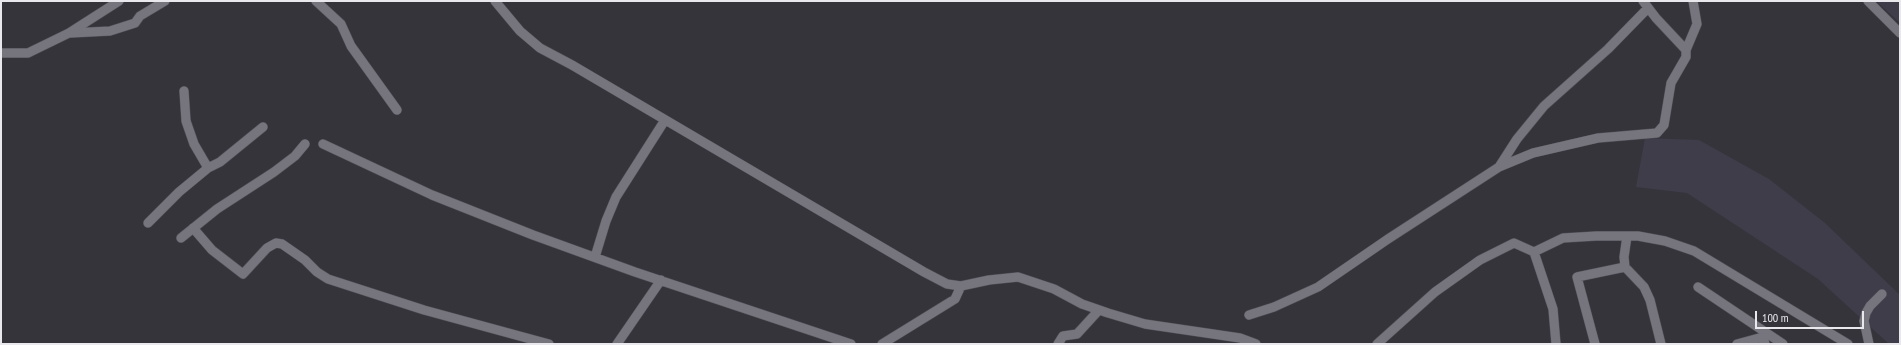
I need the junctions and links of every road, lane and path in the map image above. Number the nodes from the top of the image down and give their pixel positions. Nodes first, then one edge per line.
1 (119, 1) edge
2 (165, 1) edge
3 (316, 1) edge
4 (495, 1) edge
5 (1693, 1) edge
6 (1868, 1) edge
7 (1646, 4) edge
8 (69, 33) junction
9 (1900, 33) edge
10 (1686, 50) junction
11 (1, 53) edge
12 (184, 91) dead end
13 (397, 110) dead end
14 (665, 120) junction
15 (263, 127) dead end
16 (305, 144) dead end
17 (323, 144) dead end
18 (1499, 167) junction
19 (208, 168) junction
20 (148, 223) dead end
21 (193, 228) junction
22 (1627, 236) junction
23 (181, 238) dead end
24 (1534, 252) junction
25 (595, 257) junction
26 (1625, 267) junction
27 (661, 280) junction
28 (961, 286) junction
29 (1698, 288) dead end
30 (1882, 294) dead end
31 (1099, 310) junction
32 (1249, 315) dead end
33 (1232, 336) junction
34 (1060, 340) edge
35 (549, 344) edge
36 (617, 344) edge
37 (851, 344) edge
38 (882, 344) edge
39 (1049, 344) edge
40 (1222, 344) edge
41 (1256, 344) edge
42 (1377, 344) edge
43 (1556, 344) edge
44 (1595, 344) edge
45 (1661, 344) edge
46 (1737, 344) edge
47 (1765, 344) edge
48 (1783, 344) edge
49 (1848, 344) edge
50 (1868, 344) edge

1 - 8 street
2 - 8 street
3 - 13 street
4 - 14 street
5 - 10 street
6 - 9 street
7 - 10 street
7 - 18 street
8 - 11 street
10 - 18 street
12 - 19 street
14 - 25 street
14 - 28 street
15 - 19 street
16 - 21 street
17 - 25 street
18 - 32 street
19 - 20 street
21 - 23 street
21 - 35 street
22 - 24 street
22 - 26 street
22 - 49 street
24 - 42 street
24 - 43 street
25 - 27 street
26 - 44 street
26 - 45 street
27 - 36 street
27 - 37 street
28 - 31 street
28 - 38 street
29 - 48 street
30 - 50 street
31 - 33 street
31 - 34 street
33 - 40 street
33 - 41 street
34 - 39 street
46 - 47 street

